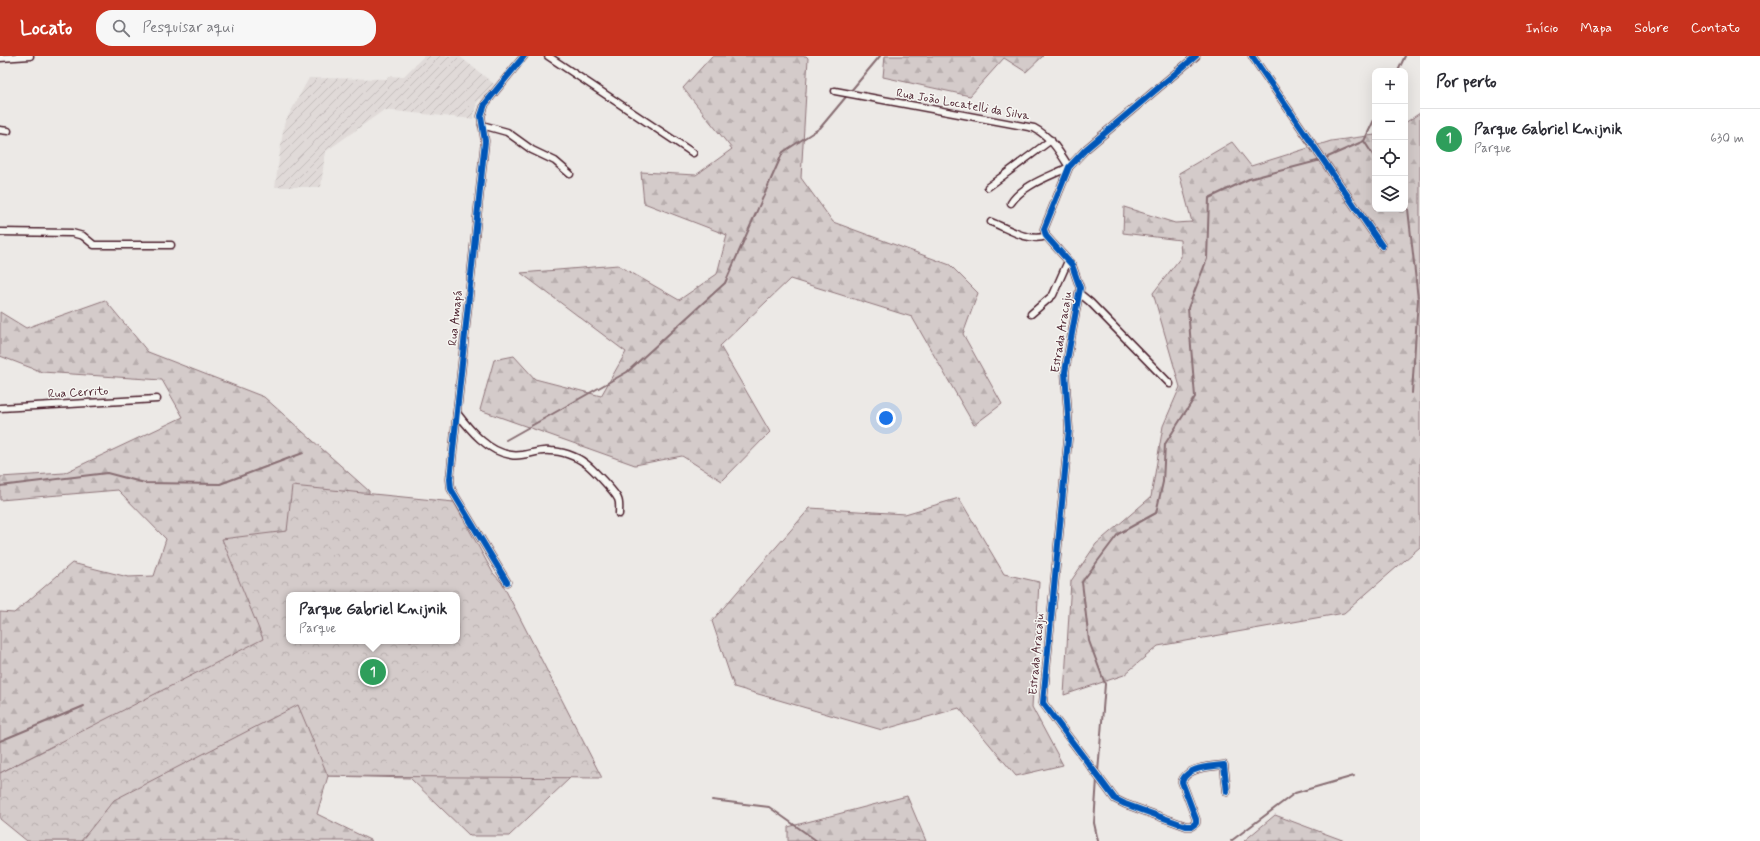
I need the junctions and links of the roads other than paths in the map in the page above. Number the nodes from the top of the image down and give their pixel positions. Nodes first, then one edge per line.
1 (30, 56) edge
2 (524, 56) edge
3 (548, 56) edge
4 (1196, 56) edge
5 (1252, 56) edge
6 (0, 58) edge
7 (835, 90) dead end
8 (482, 125) junction
9 (0, 130) edge
10 (8, 131) dead end
11 (1051, 140) junction
12 (693, 153) dead end
13 (1069, 167) junction
14 (570, 174) dead end
15 (988, 187) dead end
16 (1011, 203) dead end
17 (991, 222) dead end
18 (0, 232) edge
19 (1046, 236) junction
20 (171, 245) dead end
21 (1382, 246) dead end
22 (1068, 261) junction
23 (1079, 293) junction
24 (1031, 314) dead end
25 (1170, 384) dead end
26 (157, 399) dead end
27 (0, 408) edge
28 (457, 413) junction
29 (619, 514) dead end
30 (507, 582) dead end
31 (1227, 792) dead end

1 - 6 street
2 - 8 street, Rua Amapá
3 - 12 street
4 - 13 street
5 - 21 street
7 - 11 street, Rua João Locatelli da Silva
8 - 14 street
8 - 28 street, Rua Amapá
9 - 10 street
11 - 13 street, Rua João Locatelli da Silva
11 - 15 street
13 - 16 street
13 - 19 street
17 - 19 street
18 - 20 street
19 - 22 street, Estrada Aracaju
22 - 23 street, Estrada Aracaju
22 - 24 street
23 - 25 street
23 - 31 street, Estrada Aracaju
26 - 27 street, Rua Cerrito
28 - 29 street
28 - 30 street, Rua Amapá

